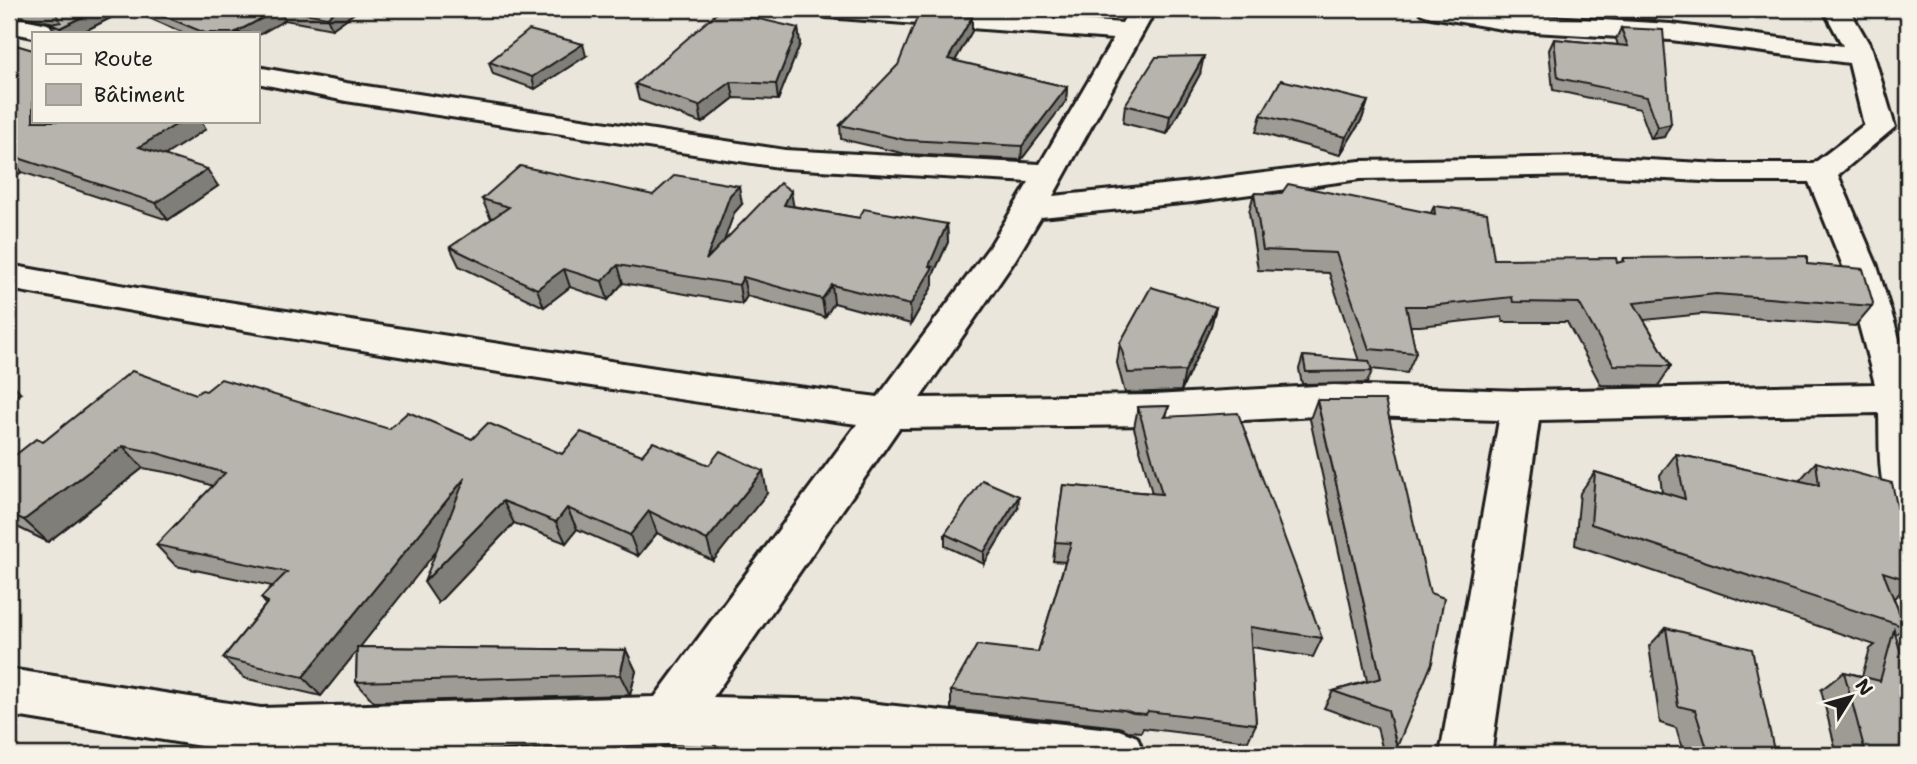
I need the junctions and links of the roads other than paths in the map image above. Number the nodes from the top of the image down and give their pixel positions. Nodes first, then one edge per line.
1 (27, 9) edge
2 (826, 9) edge
3 (1431, 9) edge
4 (1836, 9) edge
5 (9, 17) edge
6 (1137, 20) edge
7 (9, 24) edge
8 (48, 32) edge
9 (1860, 56) junction
10 (259, 75) edge
11 (1894, 128) edge
12 (1821, 173) junction
13 (1050, 174) junction
14 (1030, 208) junction
15 (9, 277) edge
16 (1903, 398) edge
17 (1521, 406) junction
18 (886, 413) junction
19 (1908, 503) edge
20 (9, 692) edge
21 (668, 720) junction
22 (838, 740) edge
23 (1119, 755) edge
24 (1465, 755) edge

1 - 5 street
2 - 6 street
3 - 9 street
4 - 9 street
6 - 13 street
7 - 8 street
9 - 11 street
10 - 13 street
11 - 12 street
12 - 14 street
12 - 16 street
13 - 14 street
14 - 18 street
15 - 18 street
16 - 17 street
16 - 19 street
17 - 18 street
17 - 24 street
18 - 21 street
20 - 21 street
21 - 22 street
22 - 23 street

